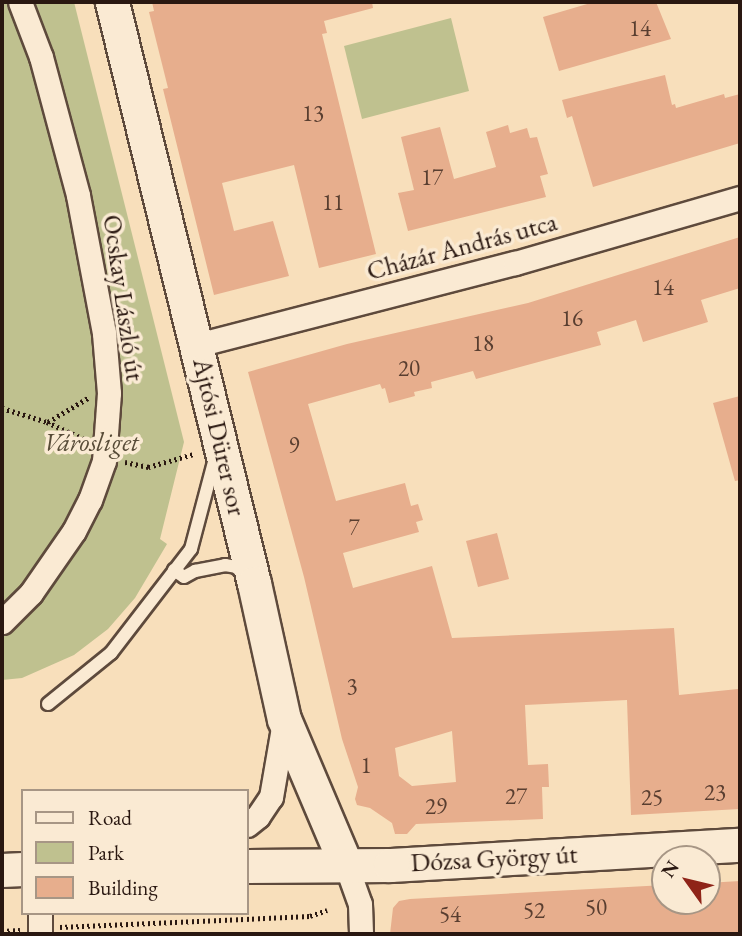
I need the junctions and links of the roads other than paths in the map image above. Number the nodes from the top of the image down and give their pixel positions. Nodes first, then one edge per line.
1 (20, 2) edge
2 (112, 2) edge
3 (740, 198) edge
4 (197, 345) junction
5 (218, 444) junction
6 (174, 570) junction
7 (254, 583) junction
8 (2, 622) edge
9 (48, 704) dead end
10 (284, 719) junction
11 (248, 824) edge
12 (740, 845) edge
13 (346, 865) junction
14 (248, 866) edge
15 (21, 869) edge
16 (2, 870) edge
17 (361, 934) edge

1 - 8 street, Ocskay László út
2 - 4 street, Ajtósi Dürer sor
3 - 4 street, Cházár András utca
4 - 5 street, Ajtósi Dürer sor
5 - 6 lane
5 - 7 street, Ajtósi Dürer sor
6 - 7 lane
6 - 9 lane
7 - 10 street, Ajtósi Dürer sor
10 - 11 street
10 - 13 street, Ajtósi Dürer sor
12 - 13 street, Dózsa György út
13 - 14 street, Dózsa György út
13 - 17 street
15 - 16 street

